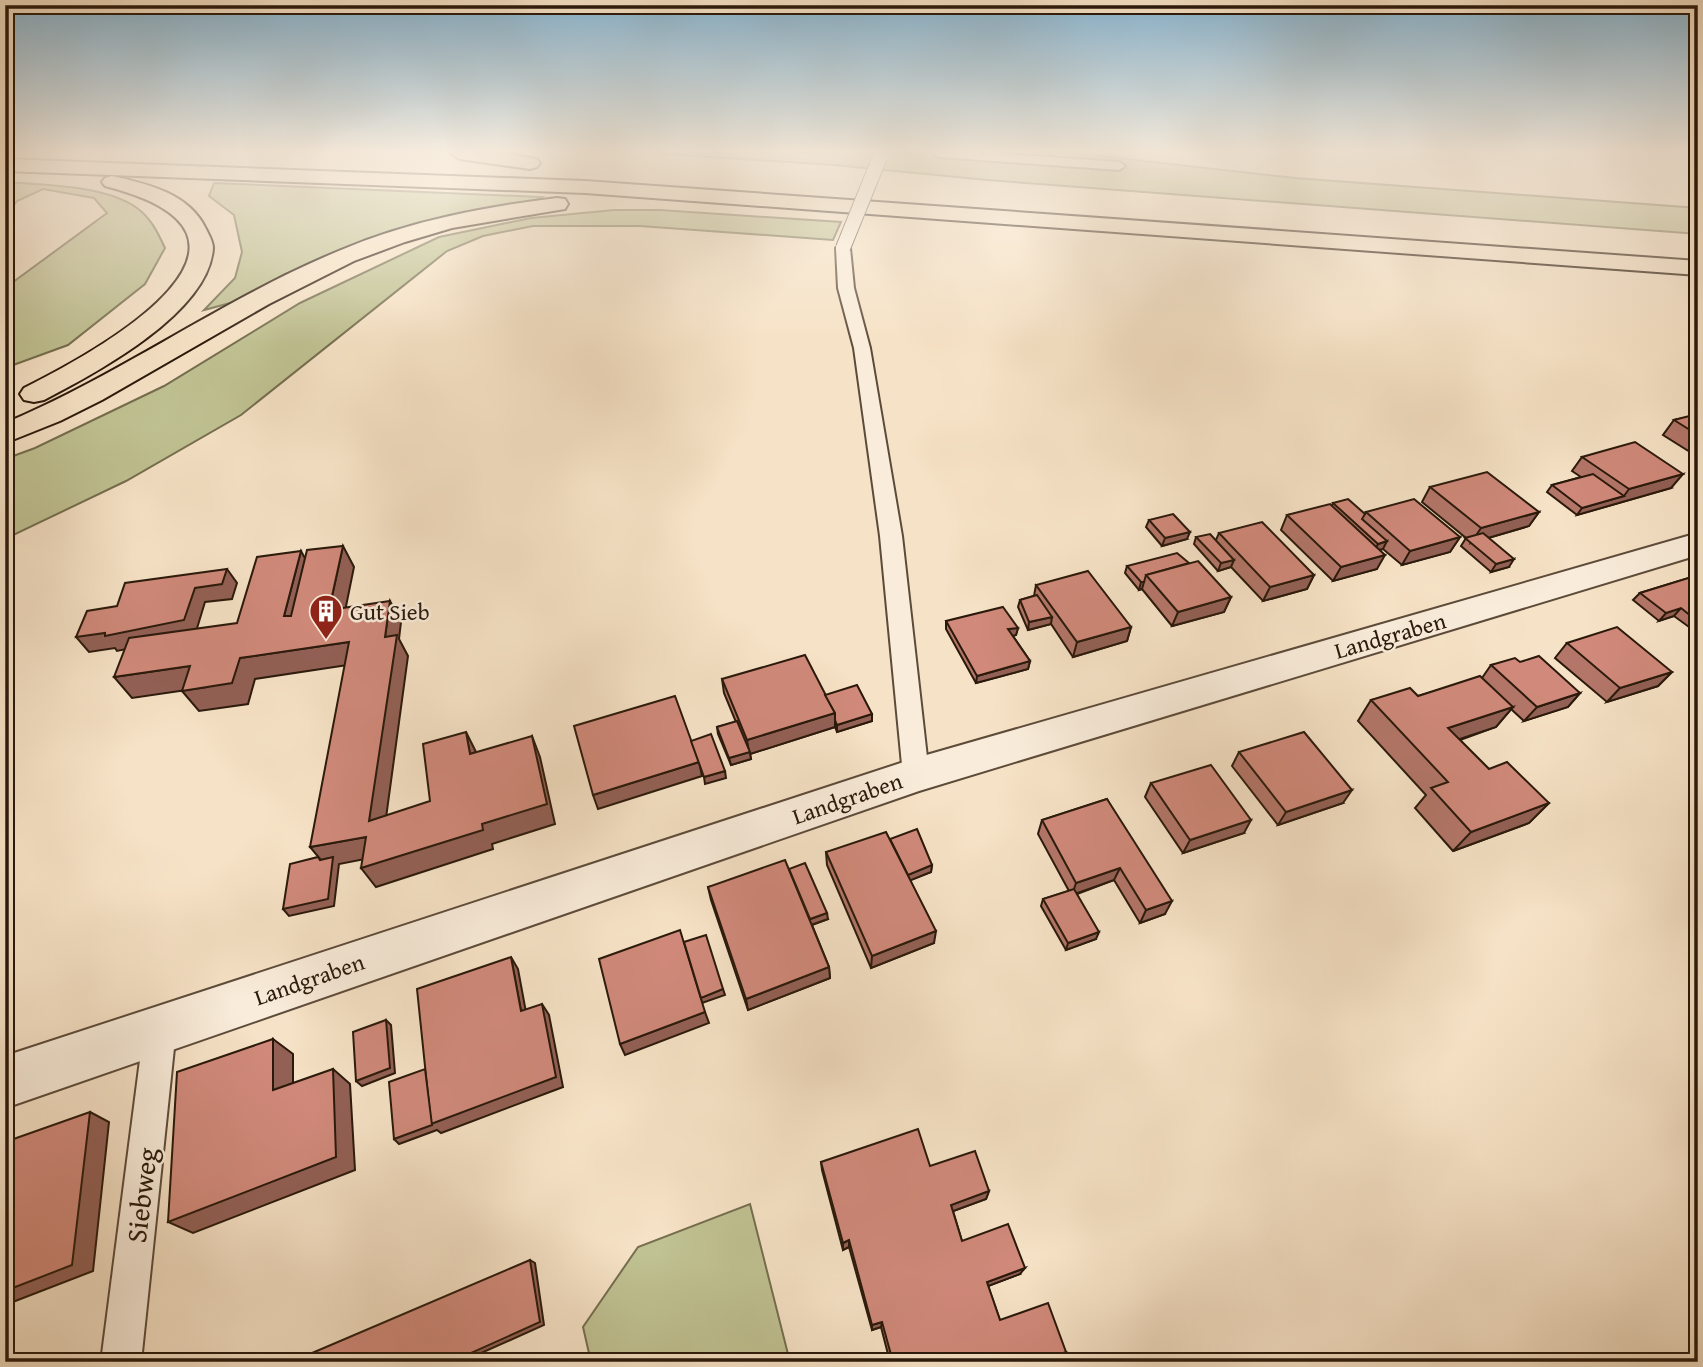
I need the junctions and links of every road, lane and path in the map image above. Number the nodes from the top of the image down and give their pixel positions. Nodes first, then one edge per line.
1 (187, 217) edge
2 (477, 217) edge
3 (856, 217) edge
4 (1010, 217) edge
5 (1268, 217) edge
6 (1698, 247) edge
7 (1698, 268) edge
8 (13, 403) dead end
9 (5, 434) edge
10 (1698, 544) edge
11 (916, 775) junction
12 (160, 1029) junction
13 (5, 1082) edge
14 (121, 1362) edge

1 - 8 highway
2 - 9 highway
3 - 11 lane, bridge
4 - 7 highway
5 - 6 highway
10 - 11 street, Landgraben
11 - 12 street, Landgraben
12 - 13 street, Landgraben
12 - 14 lane, Siebweg

